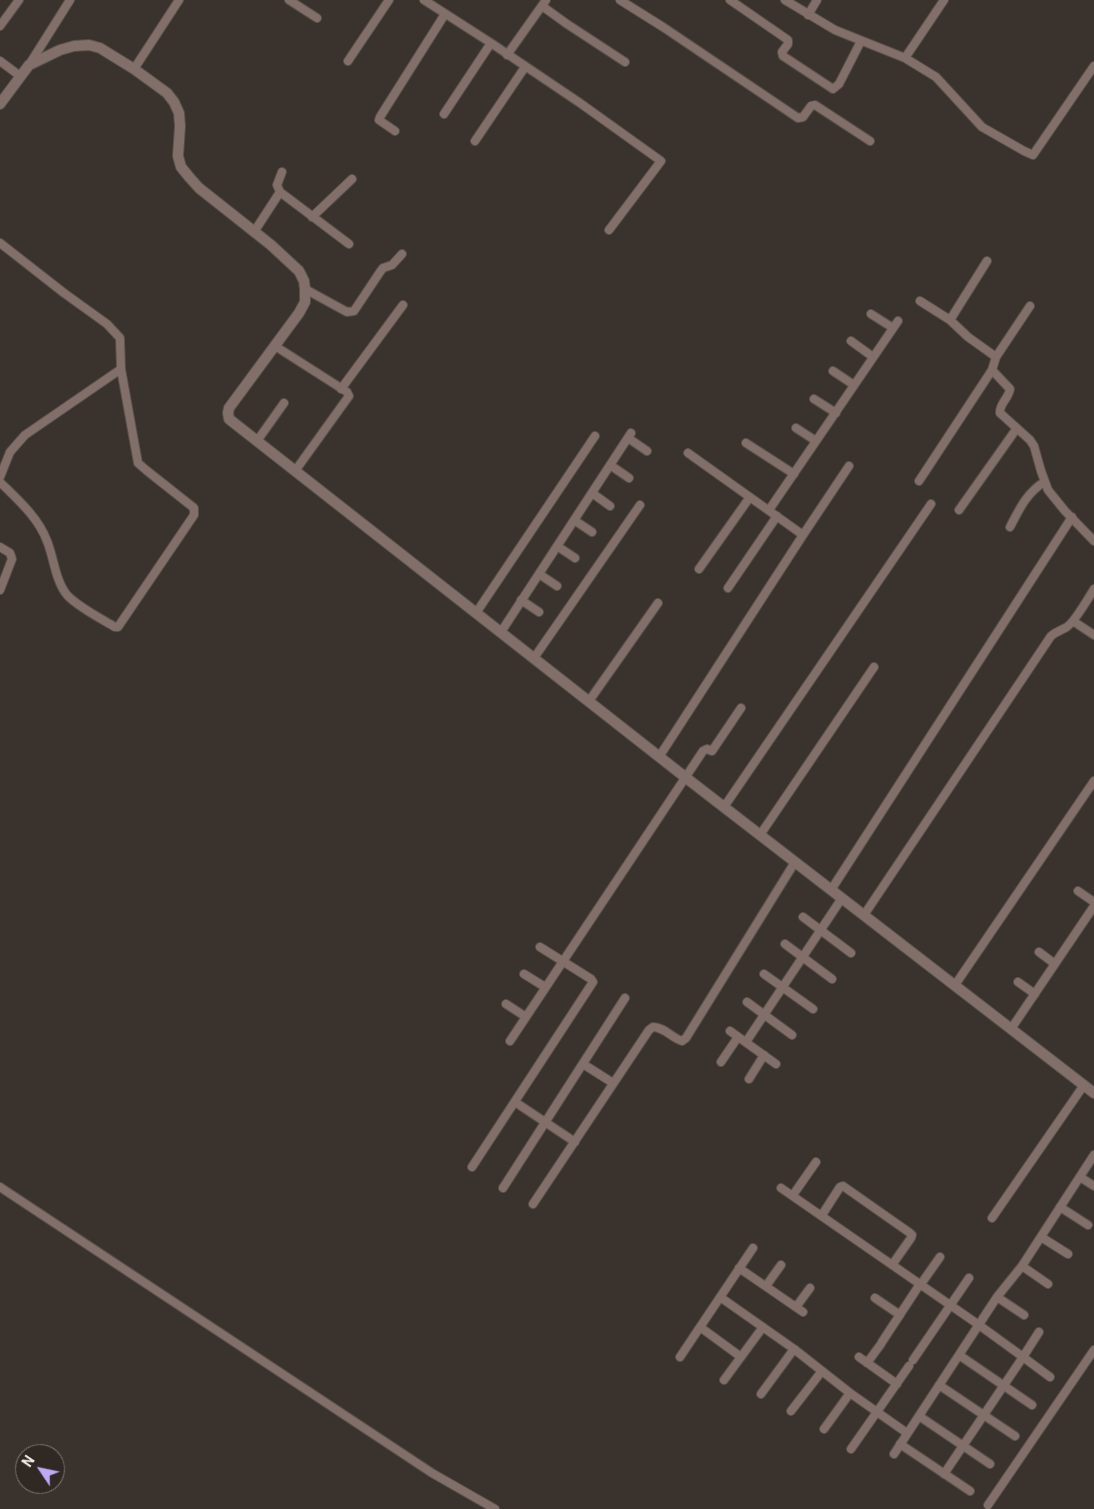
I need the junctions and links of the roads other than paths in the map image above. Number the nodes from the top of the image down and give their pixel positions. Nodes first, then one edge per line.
1 (19, 0) edge
2 (70, 0) edge
3 (179, 0) edge
4 (289, 0) edge
5 (389, 0) edge
6 (424, 0) edge
7 (620, 0) edge
8 (730, 0) edge
9 (785, 0) edge
10 (817, 0) edge
11 (944, 0) edge
12 (544, 3) edge
13 (445, 14) junction
14 (808, 14) junction
15 (316, 18) dead end
16 (0, 26) edge
17 (861, 41) junction
18 (491, 42) junction
19 (507, 55) junction
20 (905, 58) junction
21 (0, 61) edge
22 (348, 62) dead end
23 (625, 62) dead end
24 (29, 65) junction
25 (1094, 66) edge
26 (525, 67) junction
27 (134, 69) junction
28 (20, 76) junction
29 (0, 104) edge
30 (444, 114) dead end
31 (395, 131) dead end
32 (870, 141) dead end
33 (475, 142) dead end
34 (282, 172) dead end
35 (352, 179) dead end
36 (280, 192) junction
37 (312, 216) junction
38 (609, 230) dead end
39 (254, 232) junction
40 (0, 243) edge
41 (349, 244) dead end
42 (402, 254) dead end
43 (987, 261) dead end
44 (305, 289) junction
45 (920, 301) dead end
46 (403, 305) dead end
47 (1030, 306) dead end
48 (871, 314) dead end
49 (898, 320) dead end
50 (950, 320) junction
51 (893, 328) junction
52 (851, 342) dead end
53 (275, 346) junction
54 (873, 357) junction
55 (996, 357) junction
56 (121, 369) junction
57 (833, 370) dead end
58 (992, 370) junction
59 (854, 385) junction
60 (341, 388) junction
61 (814, 399) dead end
62 (284, 404) dead end
63 (836, 413) junction
64 (796, 428) dead end
65 (1017, 428) junction
66 (595, 436) dead end
67 (257, 441) junction
68 (816, 441) junction
69 (746, 444) dead end
70 (647, 451) dead end
71 (688, 453) dead end
72 (610, 465) junction
73 (849, 466) dead end
74 (295, 471) junction
75 (794, 474) junction
76 (0, 478) edge
77 (629, 478) dead end
78 (919, 481) dead end
79 (0, 482) edge
80 (1044, 482) junction
81 (592, 494) junction
82 (750, 497) junction
83 (931, 504) dead end
84 (640, 505) dead end
85 (610, 506) dead end
86 (769, 510) junction
87 (959, 510) dead end
88 (777, 516) junction
89 (1072, 517) junction
90 (574, 520) junction
91 (1010, 527) dead end
92 (592, 532) dead end
93 (803, 535) junction
94 (1094, 541) edge
95 (557, 546) junction
96 (0, 547) edge
97 (575, 558) dead end
98 (699, 568) dead end
99 (539, 574) junction
100 (557, 586) dead end
101 (728, 588) dead end
102 (0, 590) edge
103 (1093, 592) edge
104 (521, 600) junction
105 (658, 603) dead end
106 (539, 612) dead end
107 (476, 613) junction
108 (1073, 621) junction
109 (501, 632) junction
110 (1094, 635) edge
111 (534, 658) junction
112 (874, 667) dead end
113 (589, 701) junction
114 (741, 708) dead end
115 (659, 756) junction
116 (685, 777) junction
117 (1094, 781) edge
118 (724, 807) junction
119 (760, 835) junction
120 (795, 862) junction
121 (831, 890) junction
122 (1078, 891) dead end
123 (842, 898) junction
124 (1094, 902) edge
125 (1094, 906) edge
126 (864, 915) junction
127 (803, 917) dead end
128 (820, 930) junction
129 (785, 944) dead end
130 (540, 946) dead end
131 (1039, 952) dead end
132 (851, 954) dead end
133 (803, 957) junction
134 (563, 961) junction
135 (1055, 964) junction
136 (524, 974) dead end
137 (764, 974) dead end
138 (832, 979) dead end
139 (1018, 982) dead end
140 (955, 985) junction
141 (783, 987) junction
142 (545, 988) junction
143 (1035, 994) junction
144 (625, 998) dead end
145 (747, 1002) dead end
146 (506, 1004) dead end
147 (813, 1009) dead end
148 (764, 1014) junction
149 (526, 1017) junction
150 (1011, 1029) junction
151 (730, 1030) dead end
152 (792, 1035) dead end
153 (738, 1037) junction
154 (510, 1041) dead end
155 (746, 1042) junction
156 (764, 1056) junction
157 (721, 1062) dead end
158 (583, 1064) junction
159 (776, 1064) dead end
160 (749, 1078) dead end
161 (614, 1083) junction
162 (1084, 1085) junction
163 (1094, 1093) edge
164 (515, 1102) junction
165 (545, 1122) junction
166 (575, 1142) junction
167 (1094, 1155) edge
168 (816, 1162) dead end
169 (472, 1167) dead end
170 (1080, 1177) junction
171 (1094, 1186) edge
172 (0, 1187) edge
173 (503, 1188) dead end
174 (781, 1188) dead end
175 (793, 1196) junction
176 (533, 1204) dead end
177 (1060, 1207) junction
178 (822, 1215) junction
179 (992, 1218) dead end
180 (1088, 1225) dead end
181 (1041, 1237) junction
182 (753, 1248) dead end
183 (1068, 1254) dead end
184 (940, 1257) dead end
185 (781, 1265) dead end
186 (892, 1265) junction
187 (1022, 1266) junction
188 (739, 1268) junction
189 (969, 1278) dead end
190 (921, 1284) junction
191 (1048, 1284) dead end
192 (766, 1286) junction
193 (810, 1288) dead end
194 (720, 1297) junction
195 (874, 1298) dead end
196 (997, 1298) junction
197 (950, 1305) junction
198 (900, 1315) junction
199 (1024, 1315) dead end
200 (979, 1325) junction
201 (700, 1327) junction
202 (763, 1327) junction
203 (1039, 1332) dead end
204 (794, 1349) junction
205 (1094, 1350) edge
206 (959, 1355) junction
207 (680, 1357) dead end
208 (741, 1357) junction
209 (859, 1357) dead end
210 (1023, 1357) junction
211 (867, 1363) junction
212 (822, 1371) junction
213 (1050, 1377) dead end
214 (724, 1380) dead end
215 (897, 1384) junction
216 (939, 1385) junction
217 (1003, 1386) junction
218 (850, 1393) junction
219 (761, 1394) dead end
220 (1032, 1405) dead end
221 (791, 1411) dead end
222 (877, 1412) junction
223 (984, 1415) junction
224 (919, 1416) junction
225 (824, 1429) dead end
226 (907, 1434) junction
227 (1015, 1436) dead end
228 (900, 1444) junction
229 (964, 1446) junction
230 (851, 1449) dead end
231 (894, 1454) dead end
232 (990, 1464) dead end
233 (944, 1474) junction
234 (970, 1492) dead end
235 (988, 1505) dead end
236 (495, 1509) edge

1 - 16 street
2 - 24 street
3 - 27 street
4 - 15 street
5 - 22 street
6 - 13 street
7 - 32 street
8 - 17 street
9 - 14 street
10 - 14 street
11 - 20 street
12 - 19 street
12 - 23 street
13 - 18 street
13 - 31 street
14 - 17 street
17 - 20 street
18 - 19 street
18 - 30 street
19 - 26 street
20 - 25 street
21 - 28 street
24 - 27 street
24 - 28 street
26 - 33 street
26 - 38 street
27 - 39 street
28 - 29 street
34 - 36 street
35 - 37 street
36 - 37 street
36 - 39 street
37 - 41 street
39 - 44 street
40 - 56 street
42 - 44 street
43 - 50 street
44 - 53 street
45 - 50 street
46 - 60 street
47 - 55 street
48 - 51 street
49 - 51 street
50 - 55 street
51 - 54 street
52 - 54 street
53 - 60 street
53 - 67 street
54 - 59 street
55 - 58 street
56 - 76 street
56 - 79 street
57 - 59 street
58 - 65 street
58 - 78 street
59 - 63 street
60 - 74 street
61 - 63 street
62 - 67 street
63 - 68 street
64 - 68 street
65 - 80 street
65 - 87 street
66 - 107 street
67 - 74 street
68 - 75 street
69 - 75 street
70 - 72 street
71 - 82 street
72 - 77 street
72 - 81 street
73 - 93 street
74 - 107 street
75 - 86 street
80 - 89 street
80 - 91 street
81 - 85 street
81 - 90 street
82 - 86 street
82 - 98 street
83 - 118 street
84 - 111 street
86 - 88 street
88 - 93 street
88 - 101 street
89 - 94 street
89 - 121 street
90 - 92 street
90 - 95 street
93 - 115 street
95 - 97 street
95 - 99 street
96 - 102 street
99 - 100 street
99 - 104 street
103 - 108 street
104 - 106 street
104 - 109 street
105 - 113 street
107 - 109 street
108 - 110 street
108 - 126 street
109 - 111 street
111 - 113 street
112 - 119 street
113 - 115 street
114 - 116 street
115 - 116 street
116 - 118 street
116 - 134 street
117 - 140 street
118 - 119 street
119 - 120 street
120 - 121 street
120 - 161 street
121 - 123 street
122 - 124 street
123 - 126 street
123 - 128 street
125 - 135 street
126 - 140 street
127 - 128 street
128 - 132 street
128 - 133 street
129 - 133 street
130 - 134 street
131 - 135 street
133 - 138 street
133 - 141 street
134 - 142 street
134 - 164 street
135 - 143 street
136 - 142 street
137 - 141 street
139 - 143 street
140 - 150 street
141 - 147 street
141 - 148 street
142 - 149 street
143 - 150 street
144 - 158 street
145 - 148 street
146 - 149 street
148 - 152 street
148 - 155 street
149 - 154 street
150 - 162 street
151 - 153 street
153 - 155 street
153 - 157 street
155 - 156 street
156 - 159 street
156 - 160 street
158 - 161 street
158 - 165 street
161 - 166 street
162 - 163 street
162 - 179 street
164 - 165 street
164 - 169 street
165 - 166 street
165 - 173 street
166 - 176 street
167 - 170 street
168 - 175 street
170 - 171 street
170 - 177 street
172 - 236 street
174 - 175 street
175 - 178 street
177 - 180 street
177 - 181 street
178 - 186 street
178 - 186 street
181 - 183 street
181 - 187 street
182 - 188 street
184 - 190 street
185 - 192 street
186 - 190 street
187 - 191 street
187 - 196 street
188 - 192 street
188 - 194 street
189 - 197 street
190 - 197 street
190 - 198 street
192 - 193 street
194 - 201 street
194 - 202 street
195 - 198 street
196 - 199 street
196 - 200 street
197 - 200 street
197 - 215 street
198 - 211 street
200 - 206 street
200 - 210 street
201 - 207 street
201 - 208 street
202 - 204 street
202 - 208 street
203 - 210 street
204 - 212 street
204 - 219 street
205 - 235 street
206 - 216 street
206 - 217 street
208 - 214 street
209 - 211 street
210 - 213 street
210 - 217 street
211 - 215 street
212 - 218 street
212 - 221 street
215 - 222 street
216 - 223 street
216 - 224 street
217 - 220 street
217 - 223 street
218 - 222 street
218 - 225 street
222 - 226 street
222 - 230 street
223 - 227 street
223 - 229 street
224 - 226 street
224 - 229 street
226 - 228 street
228 - 231 street
228 - 233 street
229 - 232 street
229 - 233 street
233 - 234 street

